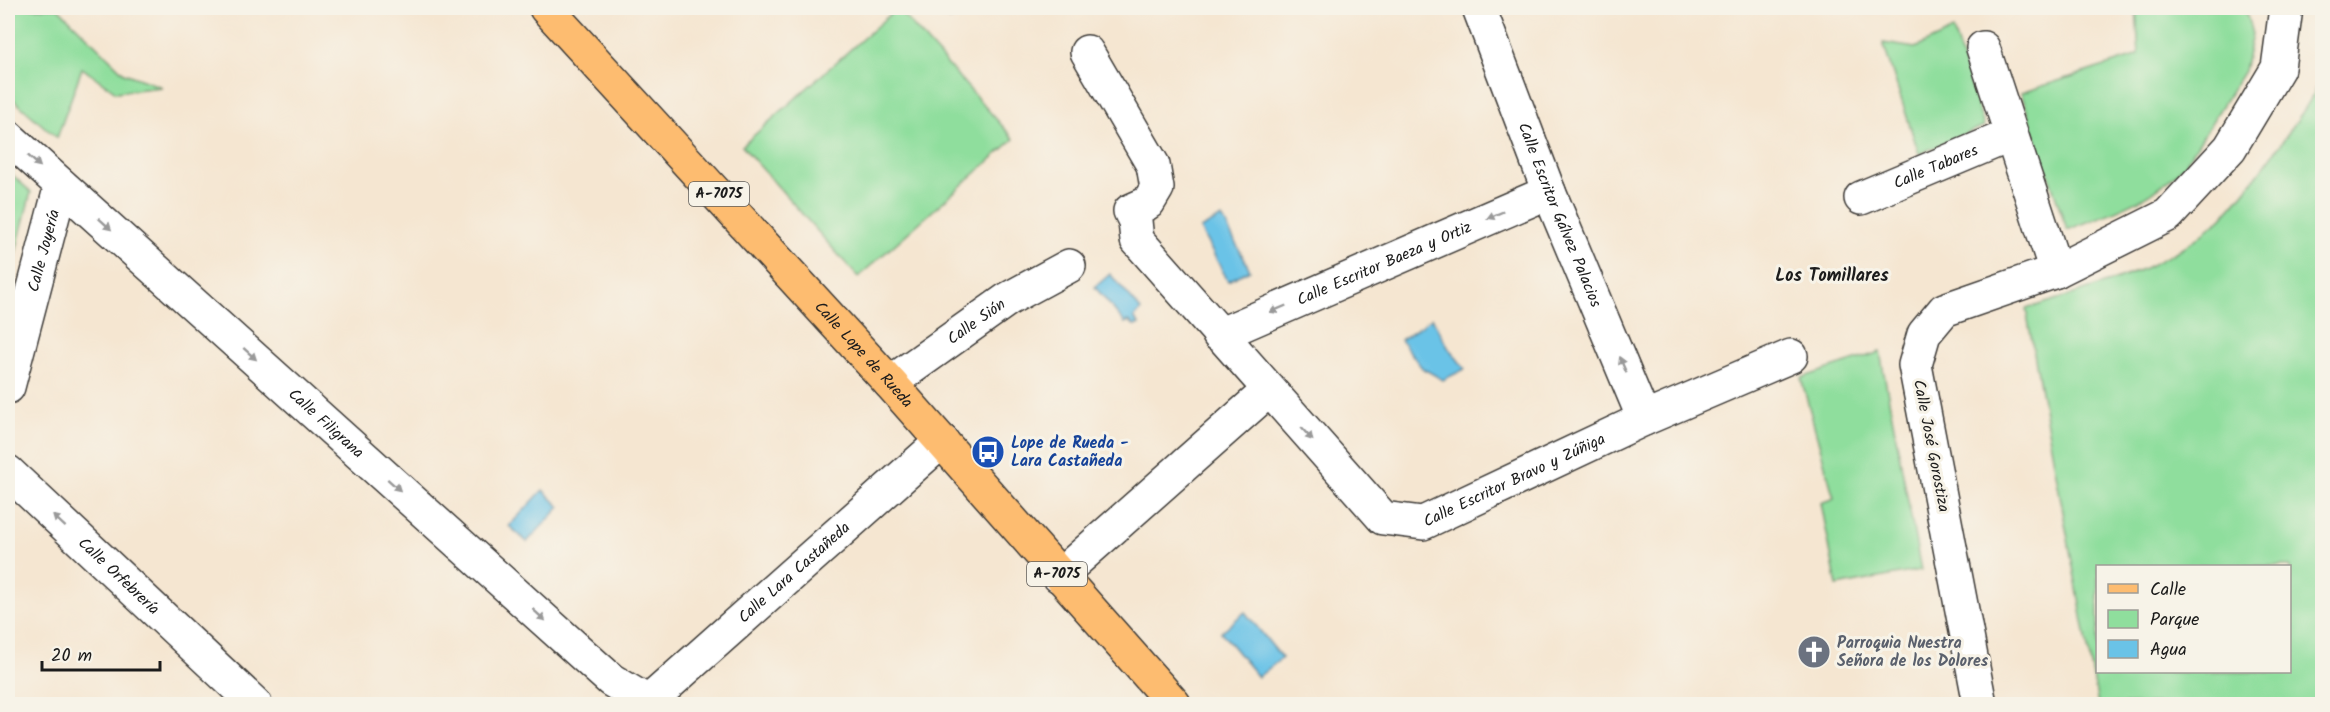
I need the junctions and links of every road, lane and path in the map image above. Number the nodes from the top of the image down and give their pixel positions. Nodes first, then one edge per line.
1 (546, 8) edge
2 (1479, 8) edge
3 (2286, 8) edge
4 (1983, 48) dead end
5 (1087, 52) dead end
6 (2011, 135) junction
7 (8, 136) edge
8 (61, 185) junction
9 (1549, 192) junction
10 (1861, 198) dead end
11 (1069, 266) dead end
12 (2056, 271) junction
13 (1220, 335) junction
14 (1791, 356) dead end
15 (890, 382) junction
16 (8, 387) edge
17 (1268, 391) junction
18 (1644, 419) junction
19 (942, 441) junction
20 (8, 472) edge
21 (1059, 576) junction
22 (648, 704) edge
23 (255, 705) edge
24 (1174, 705) edge
25 (1980, 705) edge

1 - 15 main road, Calle Lope de Rueda / A-7075
2 - 9 street, Calle Escritor Gálvez Palacios
3 - 12 street, Calle José Gorostiza
4 - 6 street
5 - 13 street
6 - 10 street, Calle Tabares
6 - 12 street
7 -> 8 street, Calle Filigrana
8 - 16 street, Calle Joyería
8 -> 22 street, Calle Filigrana
9 -> 13 street, Calle Escritor Baeza y Ortiz
18 -> 9 street, Calle Escritor Gálvez Palacios
11 - 15 street, Calle Sión
12 - 25 street, Calle José Gorostiza
13 - 17 street
14 - 18 street, Calle Escritor Bravo y Zúñiga
15 - 19 main road, Calle Lope de Rueda / A-7075
17 -> 18 street, Calle Escritor Bravo y Zúñiga
17 - 21 street
19 - 21 main road, Calle Lope de Rueda / A-7075
19 - 22 street, Calle Lara Castañeda
23 -> 20 street, Calle Orfebrería
21 - 24 main road, Calle Lope de Rueda / A-7075

